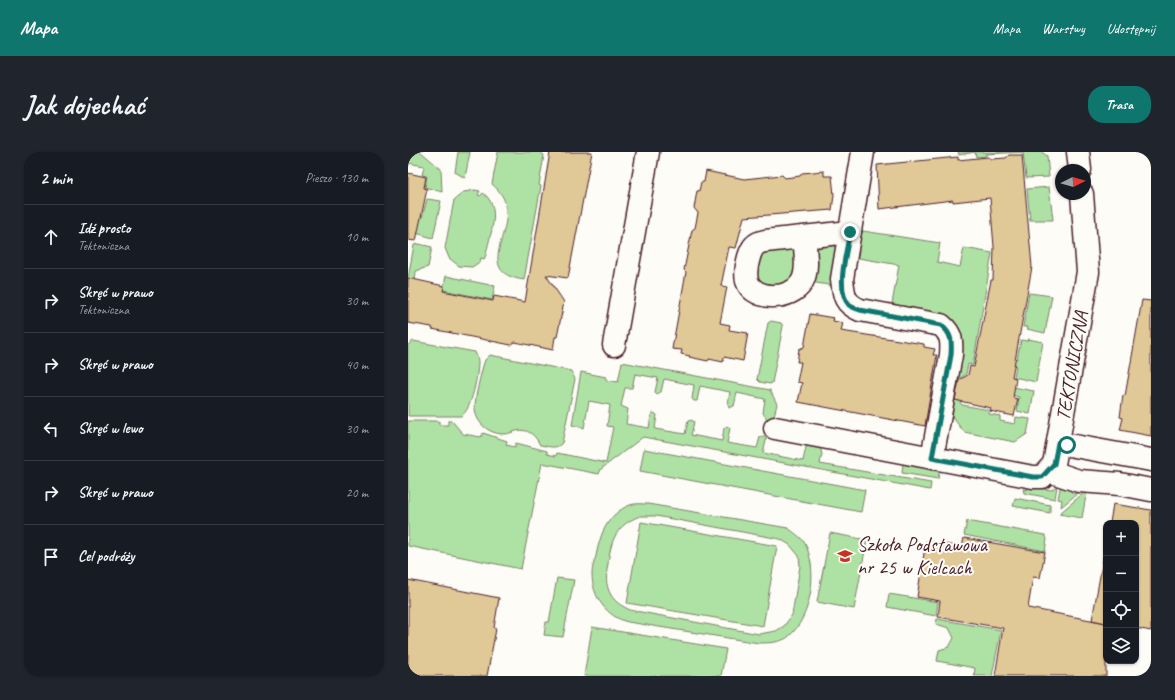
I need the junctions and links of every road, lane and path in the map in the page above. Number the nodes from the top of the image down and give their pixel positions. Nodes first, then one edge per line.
1 (648, 152) edge
2 (863, 152) edge
3 (1078, 152) edge
4 (1079, 164) edge
5 (1082, 200) edge
6 (850, 232) junction
7 (804, 237) dead end
8 (614, 345) dead end
9 (774, 428) dead end
10 (1058, 443) junction
11 (932, 458) junction
12 (1151, 460) edge
13 (1049, 471) junction
14 (1151, 490) edge

1 - 8 street
2 - 6 street
3 - 4 street
5 - 10 street, TEKTONICZNA
6 - 7 street
6 - 11 street
9 - 11 street
10 - 12 street
10 - 13 street, TEKTONICZNA
11 - 13 street
13 - 14 street

